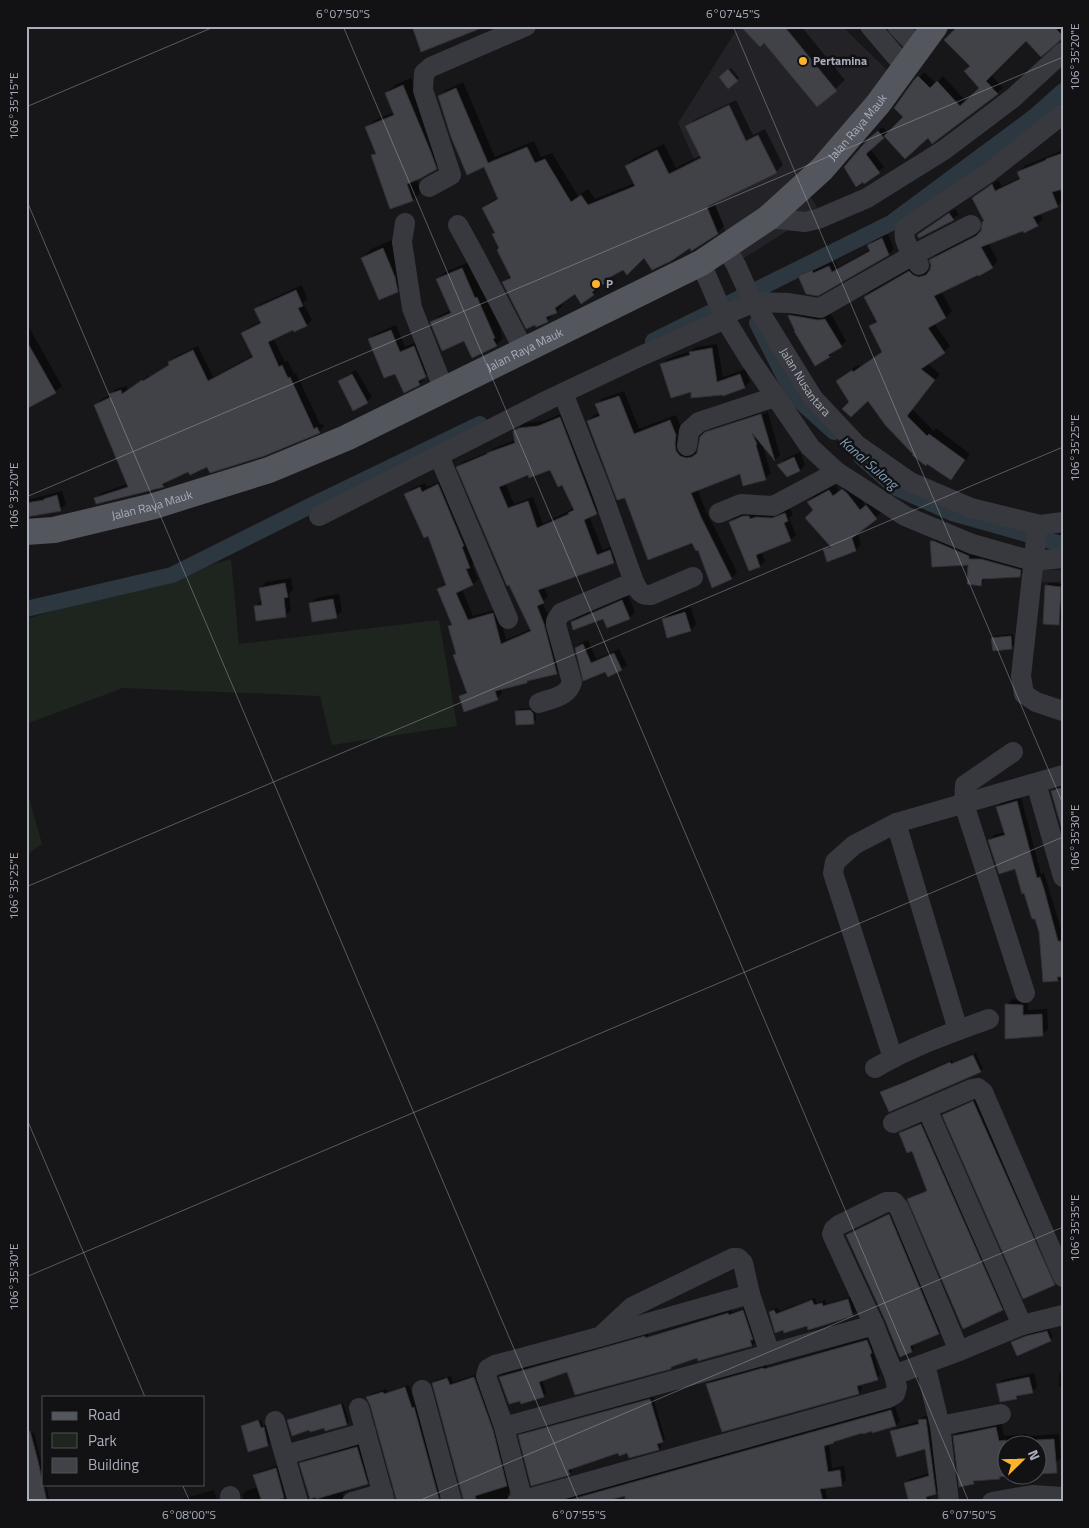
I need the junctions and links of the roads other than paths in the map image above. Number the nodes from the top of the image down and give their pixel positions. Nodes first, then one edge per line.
1 (526, 26) edge
2 (870, 26) edge
3 (896, 26) edge
4 (935, 26) edge
5 (1063, 52) edge
6 (912, 58) junction
7 (1063, 114) edge
8 (429, 187) dead end
9 (768, 218) junction
10 (405, 223) dead end
11 (458, 225) dead end
12 (971, 226) dead end
13 (731, 256) junction
14 (916, 261) junction
15 (704, 269) junction
16 (752, 300) junction
17 (726, 314) junction
18 (524, 350) junction
19 (444, 390) junction
20 (563, 393) junction
21 (775, 397) junction
22 (687, 446) dead end
23 (439, 456) junction
24 (837, 472) junction
25 (719, 513) dead end
26 (320, 516) dead end
27 (1063, 522) edge
28 (1038, 528) junction
29 (26, 532) edge
30 (1033, 558) junction
31 (1063, 558) edge
32 (693, 577) dead end
33 (634, 582) junction
34 (508, 619) dead end
35 (539, 703) dead end
36 (1063, 711) edge
37 (1013, 752) dead end
38 (1063, 775) edge
39 (1036, 784) junction
40 (964, 804) junction
41 (896, 823) junction
42 (1063, 877) edge
43 (1025, 993) dead end
44 (989, 1019) dead end
45 (958, 1030) junction
46 (893, 1058) junction
47 (875, 1068) dead end
48 (927, 1109) junction
49 (893, 1123) dead end
50 (1063, 1277) edge
51 (750, 1294) junction
52 (1063, 1315) edge
53 (874, 1325) junction
54 (1022, 1325) junction
55 (599, 1337) junction
56 (959, 1351) junction
57 (770, 1354) junction
58 (925, 1364) junction
59 (894, 1375) junction
60 (422, 1390) dead end
61 (359, 1408) dead end
62 (1001, 1414) dead end
63 (276, 1421) dead end
64 (940, 1426) junction
65 (504, 1427) junction
66 (366, 1432) junction
67 (285, 1455) junction
68 (1063, 1497) edge
69 (384, 1498) edge
70 (521, 1501) edge
71 (298, 1502) edge
72 (352, 1502) edge
73 (452, 1502) edge
74 (949, 1502) edge
75 (992, 1502) edge

1 - 8 street
2 - 6 street
3 - 6 street
4 - 6 main road, Jalan Raya Mauk
5 - 9 street
6 - 9 main road, Jalan Raya Mauk
7 - 14 street
9 - 13 main road, Jalan Raya Mauk
10 - 19 street
11 - 18 street
12 - 14 street
13 - 15 main road, Jalan Raya Mauk
13 - 16 street, Jalan Nusantara
14 - 16 street
15 - 17 street
15 - 18 main road, Jalan Raya Mauk
16 - 17 street
16 - 28 street, Jalan Nusantara
17 - 20 street
17 - 21 street
18 - 19 main road, Jalan Raya Mauk
19 - 29 main road, Jalan Raya Mauk
20 - 23 street
20 - 33 street
21 - 22 street
21 - 24 street
23 - 26 street
23 - 34 street
24 - 25 street
24 - 30 street
27 - 28 street, Jalan Nusantara
28 - 30 street
30 - 31 street
30 - 36 street
32 - 33 street
33 - 35 street
37 - 40 street
38 - 39 street
39 - 40 street
39 - 42 street
40 - 41 street
40 - 43 street
41 - 45 street
41 - 46 street
44 - 45 street
45 - 46 street
46 - 47 street
48 - 49 street
48 - 50 street
48 - 54 street
51 - 55 street
51 - 55 street
51 - 57 street
52 - 54 street
53 - 56 street
53 - 57 street
53 - 59 street
54 - 56 street
55 - 65 street
56 - 58 street
57 - 65 street
58 - 59 street
58 - 64 street
59 - 70 street
60 - 73 street
61 - 66 street
62 - 64 street
63 - 67 street
64 - 74 street
65 - 70 street
66 - 67 street
66 - 69 street
67 - 71 street
68 - 75 street
69 - 72 street

